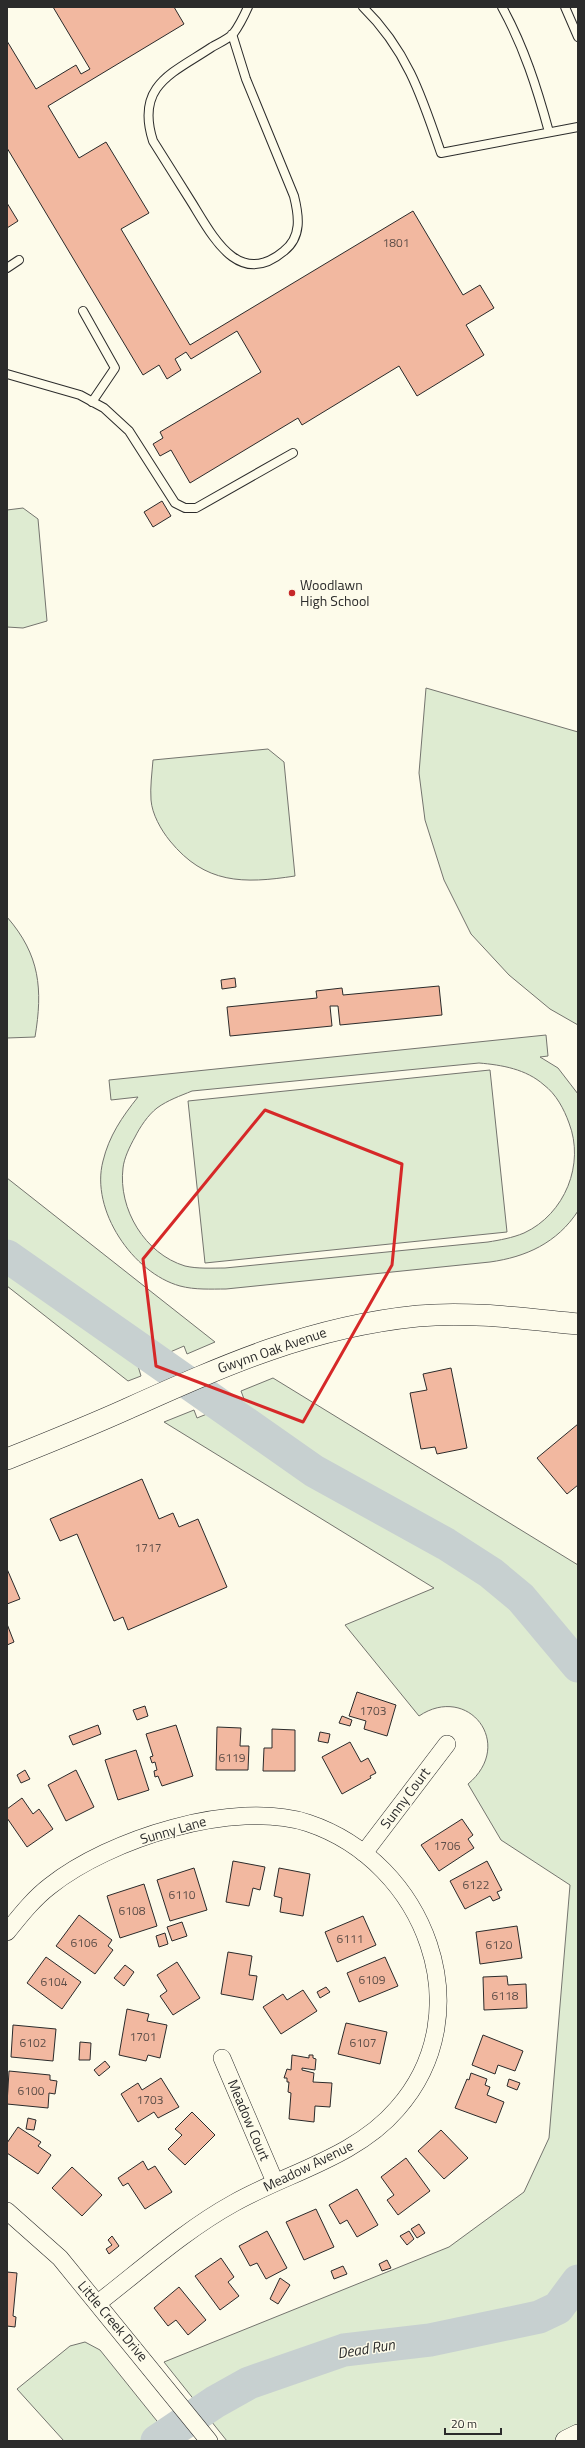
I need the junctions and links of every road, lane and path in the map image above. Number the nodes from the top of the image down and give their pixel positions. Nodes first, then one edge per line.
1 (248, 7) edge
2 (363, 7) edge
3 (502, 7) edge
4 (565, 7) edge
5 (232, 34) junction
6 (578, 37) edge
7 (578, 127) edge
8 (549, 132) junction
9 (19, 260) dead end
10 (7, 268) edge
11 (83, 310) dead end
12 (7, 374) edge
13 (92, 402) junction
14 (293, 453) dead end
15 (578, 1324) edge
16 (7, 1459) edge
17 (447, 1744) dead end
18 (364, 1853) junction
19 (7, 1932) edge
20 (222, 2058) dead end
21 (275, 2182) junction
22 (7, 2211) edge
23 (98, 2302) junction
24 (578, 2435) edge
25 (207, 2438) edge
26 (566, 2441) edge

1 - 5 lane
2 - 8 lane
3 - 8 lane
4 - 6 lane
5 - 5 lane
7 - 8 lane
9 - 10 lane
11 - 13 lane
12 - 13 lane
13 - 14 lane
15 - 16 street, Gwynn Oak Avenue
17 - 18 street, Sunny Court
18 - 19 street, Sunny Lane
18 - 21 street, Meadow Avenue
20 - 21 street, Meadow Court
21 - 23 street, Meadow Avenue
22 - 23 street, Little Creek Drive
23 - 25 street, Little Creek Drive
24 - 26 street

